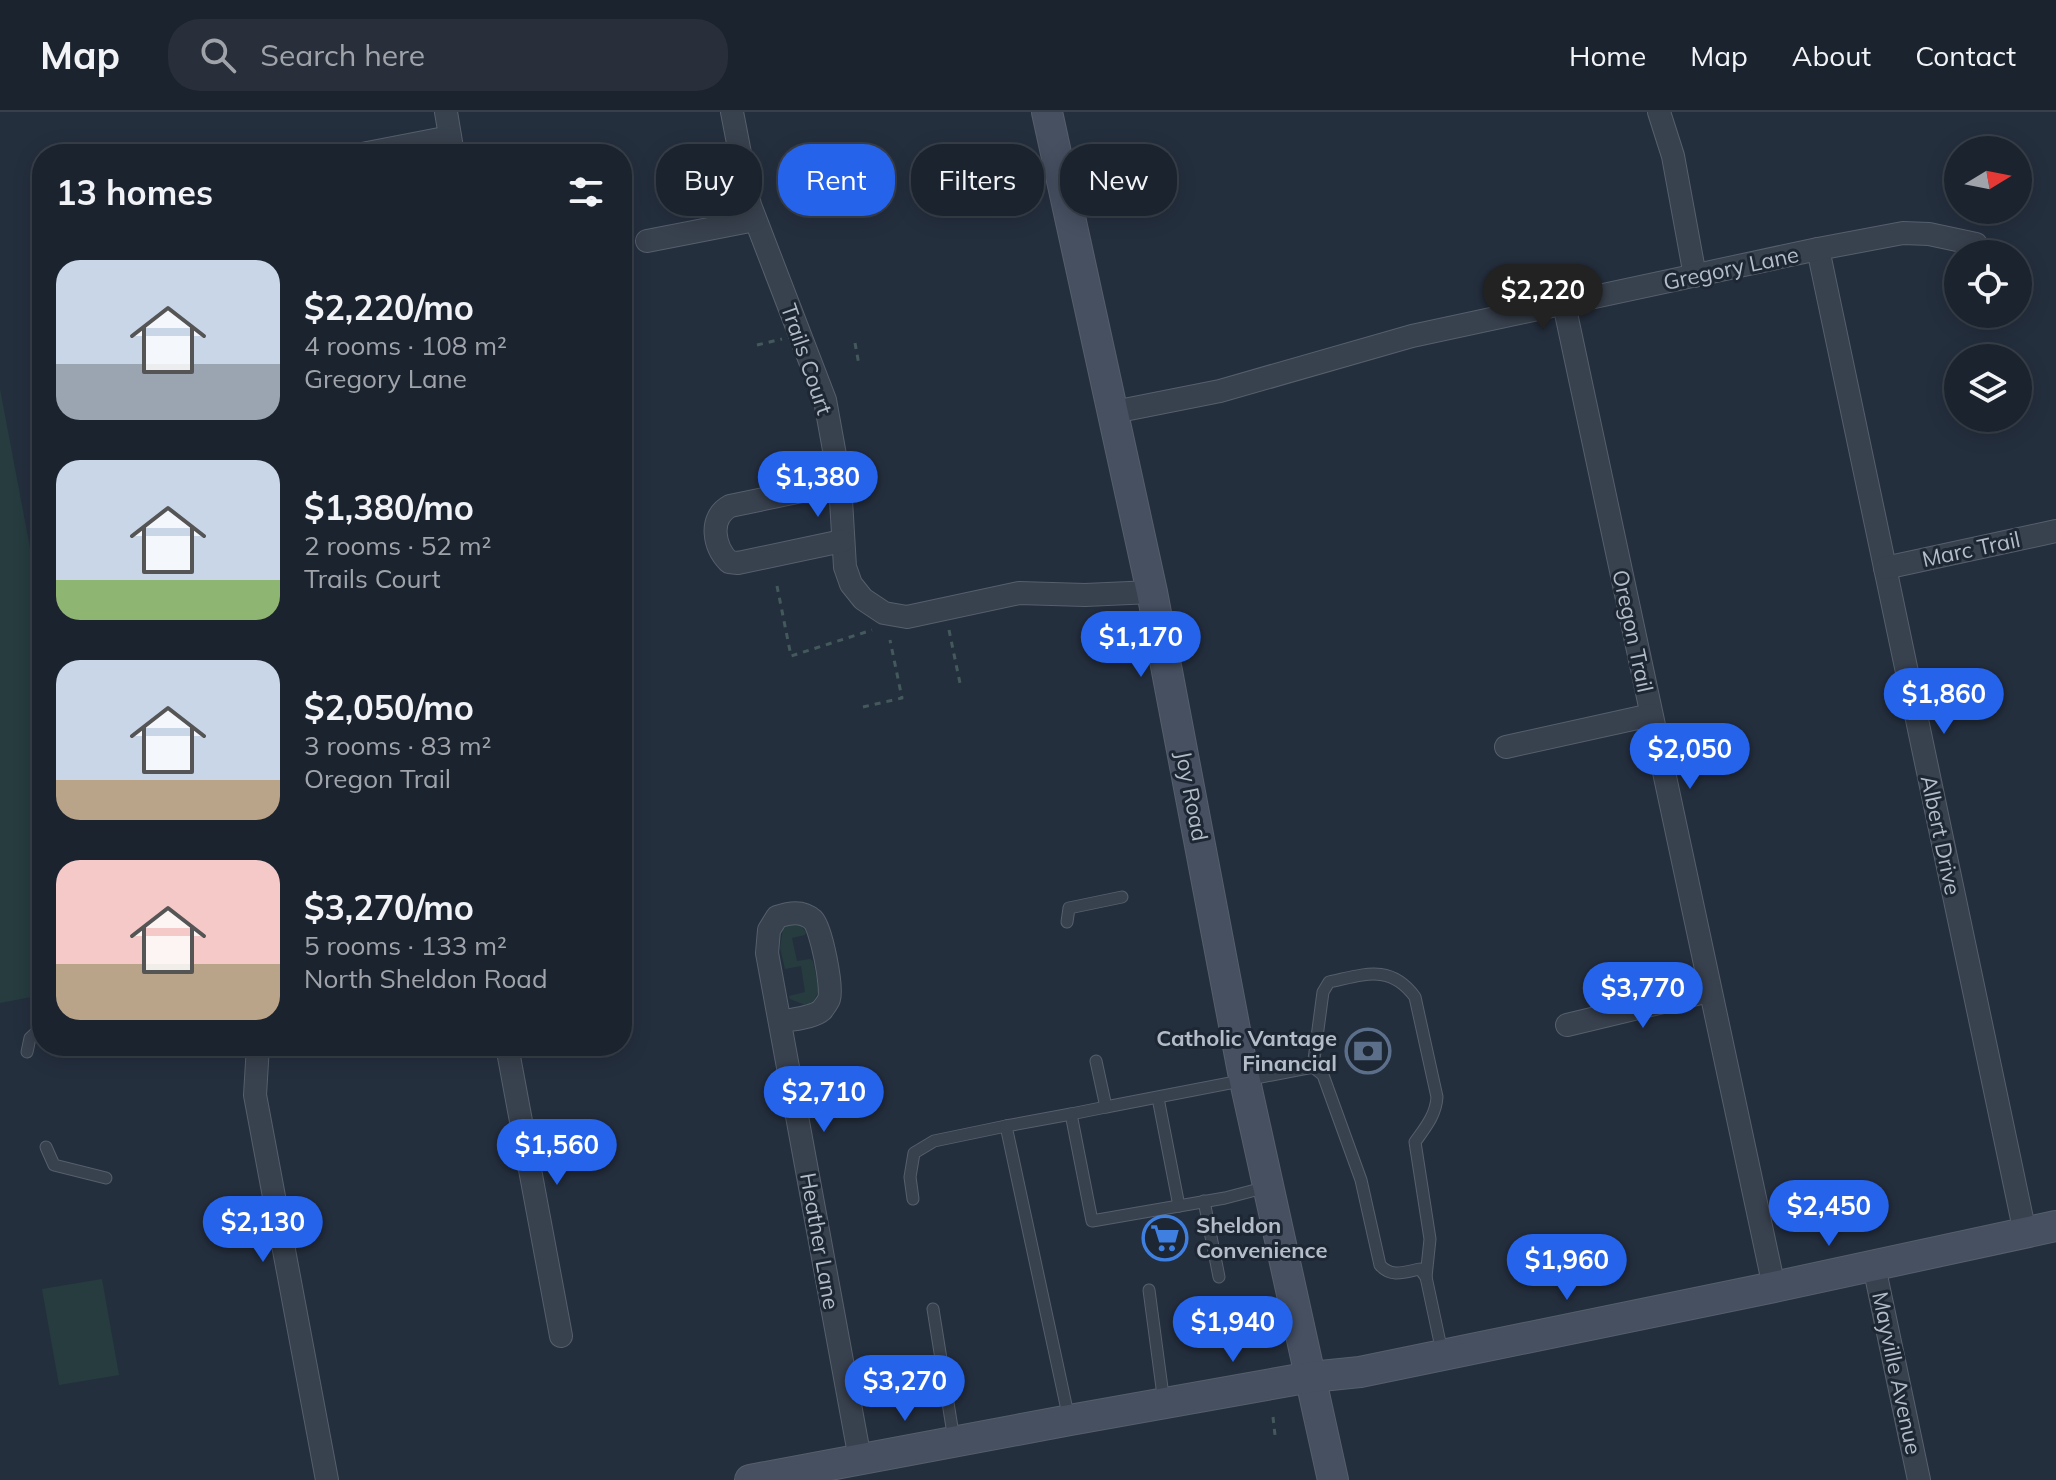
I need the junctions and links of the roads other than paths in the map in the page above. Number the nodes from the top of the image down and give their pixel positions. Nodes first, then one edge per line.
1 (446, 112) edge
2 (732, 112) edge
3 (1047, 112) edge
4 (1659, 112) edge
5 (452, 144) edge
6 (755, 220) junction
7 (1957, 240) edge
8 (647, 241) dead end
9 (1818, 249) junction
10 (1695, 276) junction
11 (1564, 304) junction
12 (1114, 412) junction
13 (840, 483) junction
14 (2056, 531) edge
15 (842, 541) junction
16 (1885, 568) junction
17 (1152, 592) junction
18 (1651, 715) junction
19 (1506, 747) dead end
20 (1122, 897) dead end
21 (1067, 922) dead end
22 (1709, 991) junction
23 (780, 1022) junction
24 (1567, 1025) dead end
25 (32, 1036) edge
26 (27, 1052) dead end
27 (257, 1056) edge
28 (509, 1056) edge
29 (1096, 1061) dead end
30 (1313, 1067) junction
31 (1245, 1081) junction
32 (1158, 1098) junction
33 (1106, 1107) junction
34 (1071, 1114) junction
35 (1006, 1126) junction
36 (46, 1147) dead end
37 (106, 1178) dead end
38 (1268, 1186) junction
39 (913, 1199) dead end
40 (1204, 1201) junction
41 (1179, 1206) junction
42 (2056, 1226) edge
43 (2025, 1233) junction
44 (1874, 1266) junction
45 (1219, 1277) dead end
46 (1426, 1277) junction
47 (1774, 1287) junction
48 (1149, 1290) dead end
49 (933, 1309) dead end
50 (561, 1336) dead end
51 (1442, 1355) junction
52 (1311, 1377) junction
53 (1164, 1404) junction
54 (1070, 1420) junction
55 (954, 1441) junction
56 (860, 1459) junction
57 (327, 1480) edge
58 (750, 1480) edge
59 (1333, 1480) edge
60 (1919, 1480) edge

1 - 5 street
2 - 6 street, Trails Court
3 - 12 street, Joy Road
4 - 10 street
6 - 8 street
6 - 13 street, Trails Court
7 - 9 street, Gregory Lane
9 - 10 street, Gregory Lane
9 - 16 street, Albert Drive
10 - 11 street, Gregory Lane
11 - 12 street, Gregory Lane
11 - 18 street, Oregon Trail
12 - 17 street, Joy Road
13 - 15 street, Trails Court
13 - 15 street
14 - 16 street, Marc Trail
15 - 17 street, Trails Court
16 - 43 street, Albert Drive
17 - 31 street, Joy Road
18 - 19 street
18 - 22 street, Oregon Trail
20 - 21 lane
22 - 24 street
22 - 47 street, Oregon Trail
23 - 23 street, Heather Lane
23 - 56 street, Heather Lane
25 - 26 lane
27 - 57 street
28 - 50 street
29 - 33 lane
30 - 31 lane
30 - 46 lane
30 - 46 lane
31 - 32 lane
31 - 38 street, Joy Road
32 - 33 lane
32 - 41 lane
33 - 34 lane
34 - 35 lane
34 - 41 lane
35 - 39 lane
35 - 54 lane
36 - 37 lane
38 - 40 lane
38 - 52 street, Joy Road
40 - 41 lane
40 - 45 lane
42 - 43 street
43 - 44 street
44 - 47 street
44 - 60 street, Mayville Avenue
46 - 51 lane
47 - 51 street
48 - 53 lane
49 - 55 lane
51 - 52 street
52 - 53 street
52 - 59 street, Joy Road
53 - 54 street
54 - 55 street
55 - 56 street
56 - 58 street

